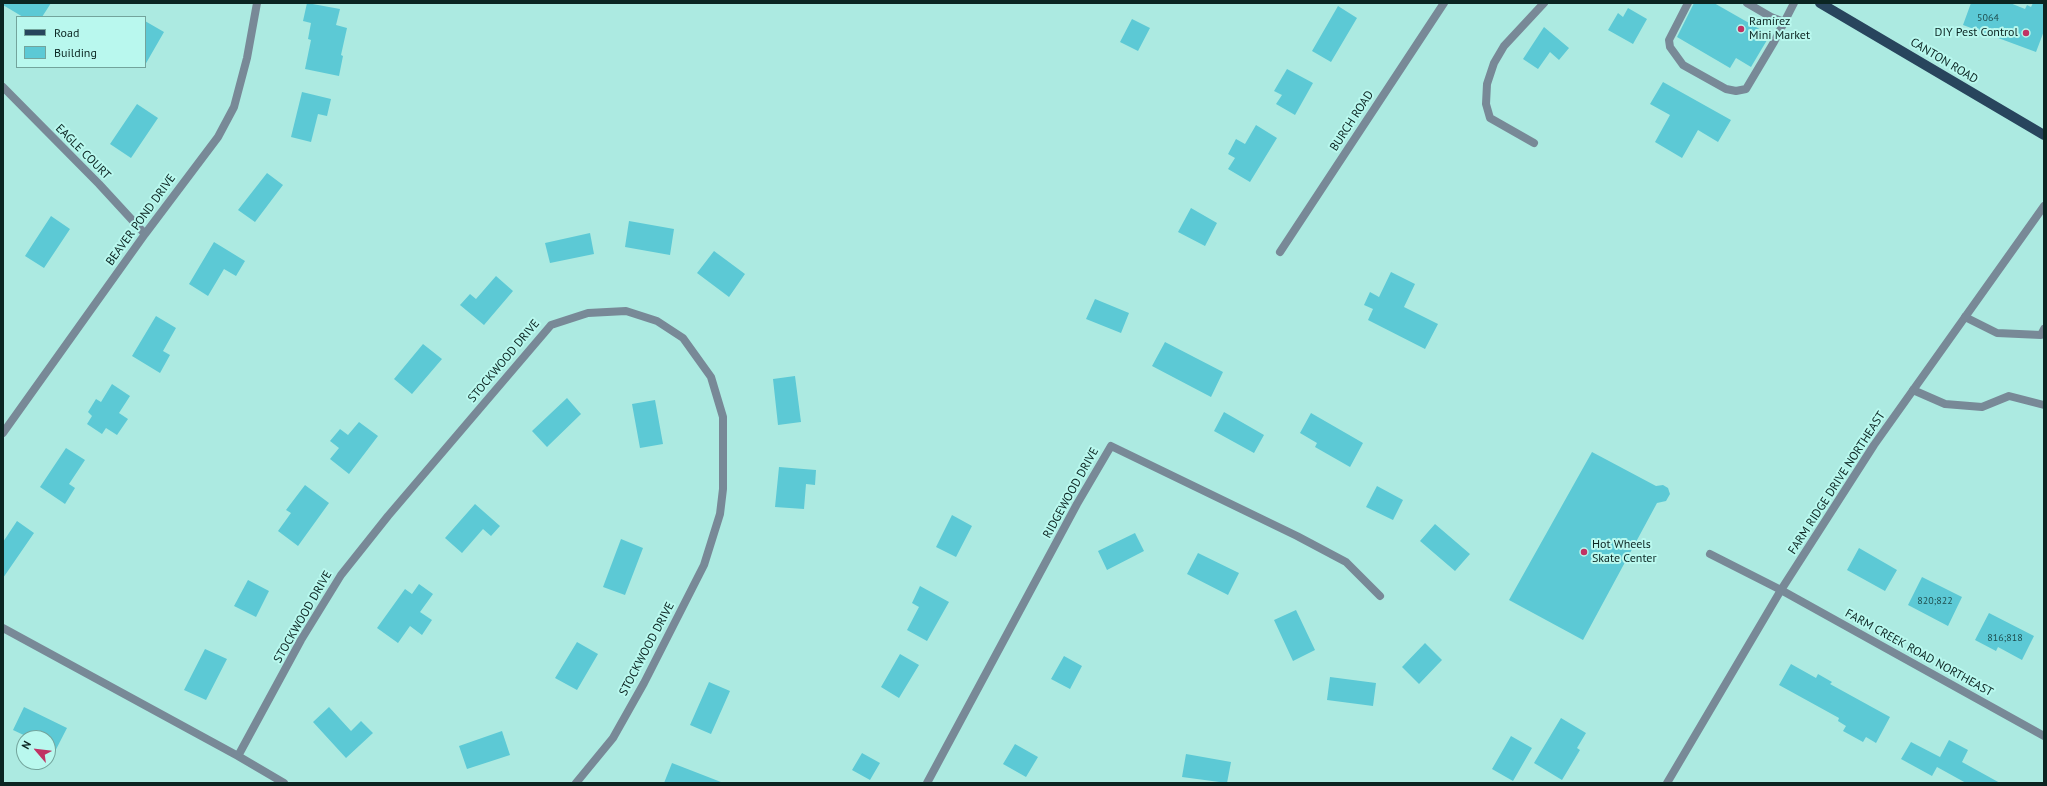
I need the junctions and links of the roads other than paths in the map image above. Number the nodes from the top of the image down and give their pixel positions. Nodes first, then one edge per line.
1 (257, 3) edge
2 (1444, 3) edge
3 (1544, 3) edge
4 (1688, 3) edge
5 (1746, 3) edge
6 (1794, 3) edge
7 (1820, 3) edge
8 (1784, 22) junction
9 (3, 87) edge
10 (2044, 135) edge
11 (1534, 143) dead end
12 (2044, 206) edge
13 (145, 234) junction
14 (1280, 252) dead end
15 (1965, 317) junction
16 (2044, 329) edge
17 (1913, 390) junction
18 (2044, 405) edge
19 (3, 433) edge
20 (1710, 554) dead end
21 (1782, 590) junction
22 (1380, 596) dead end
23 (3, 628) edge
24 (2044, 736) edge
25 (238, 756) junction
26 (284, 783) edge
27 (576, 783) edge
28 (927, 783) edge
29 (1667, 783) edge

1 - 13 street, BEAVER POND DRIVE
2 - 14 street, BURCH ROAD
3 - 11 street
4 - 8 street
5 - 8 street
6 - 8 street
7 - 10 main road, CANTON ROAD
9 - 13 street, EAGLE COURT
12 - 15 street, FARM RIDGE DRIVE NORTHEAST
13 - 19 street, BEAVER POND DRIVE
15 - 16 street
15 - 17 street, FARM RIDGE DRIVE NORTHEAST
17 - 18 street
17 - 21 street, FARM RIDGE DRIVE NORTHEAST
20 - 21 street, FARM CREEK ROAD NORTHEAST
21 - 24 street, FARM CREEK ROAD NORTHEAST
21 - 29 street, FARM RIDGE DRIVE NORTHEAST
22 - 28 street, RIDGEWOOD DRIVE
23 - 25 street
25 - 26 street
25 - 27 street, STOCKWOOD DRIVE

